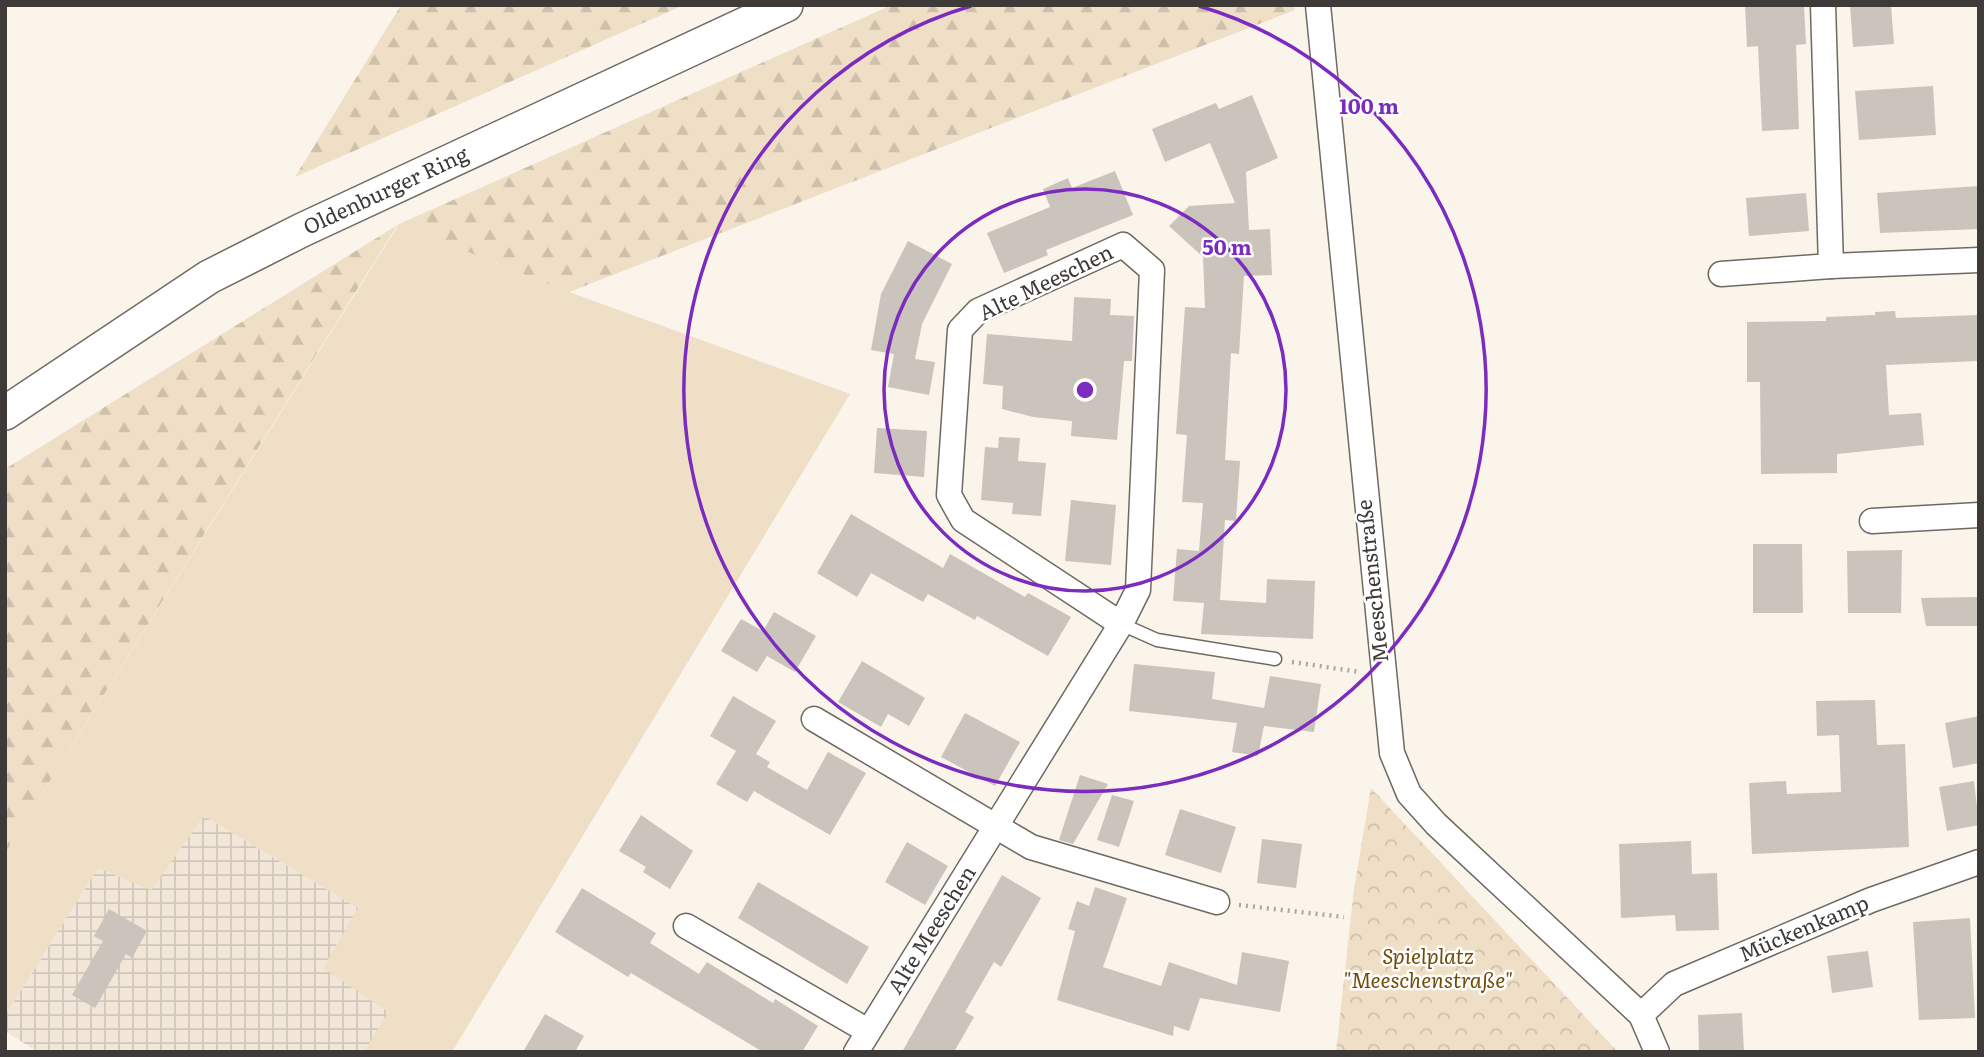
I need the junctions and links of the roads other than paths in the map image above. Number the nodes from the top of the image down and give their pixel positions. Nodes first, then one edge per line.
1 (786, 5) edge
2 (1318, 5) edge
3 (1823, 5) edge
4 (1979, 260) edge
5 (1831, 266) junction
6 (1721, 274) dead end
7 (5, 413) edge
8 (1979, 514) edge
9 (1872, 521) dead end
10 (1121, 624) junction
11 (1275, 659) road end
12 (814, 719) dead end
13 (996, 828) junction
14 (1979, 862) edge
15 (1217, 902) road end
16 (686, 926) dead end
17 (1641, 1015) junction
18 (862, 1042) edge
19 (1657, 1052) edge

1 - 7 main road, Oldenburger Ring
2 - 17 street, Meeschenstraße
3 - 5 street
4 - 5 street
5 - 6 street
8 - 9 street
10 - 10 street, Alte Meeschen
10 - 11 lane
10 - 13 street, Alte Meeschen
12 - 13 street
13 - 15 street
13 - 18 street, Alte Meeschen
14 - 17 street, Mückenkamp
16 - 18 street, Alte Meeschen
17 - 19 street, Meeschenstraße

